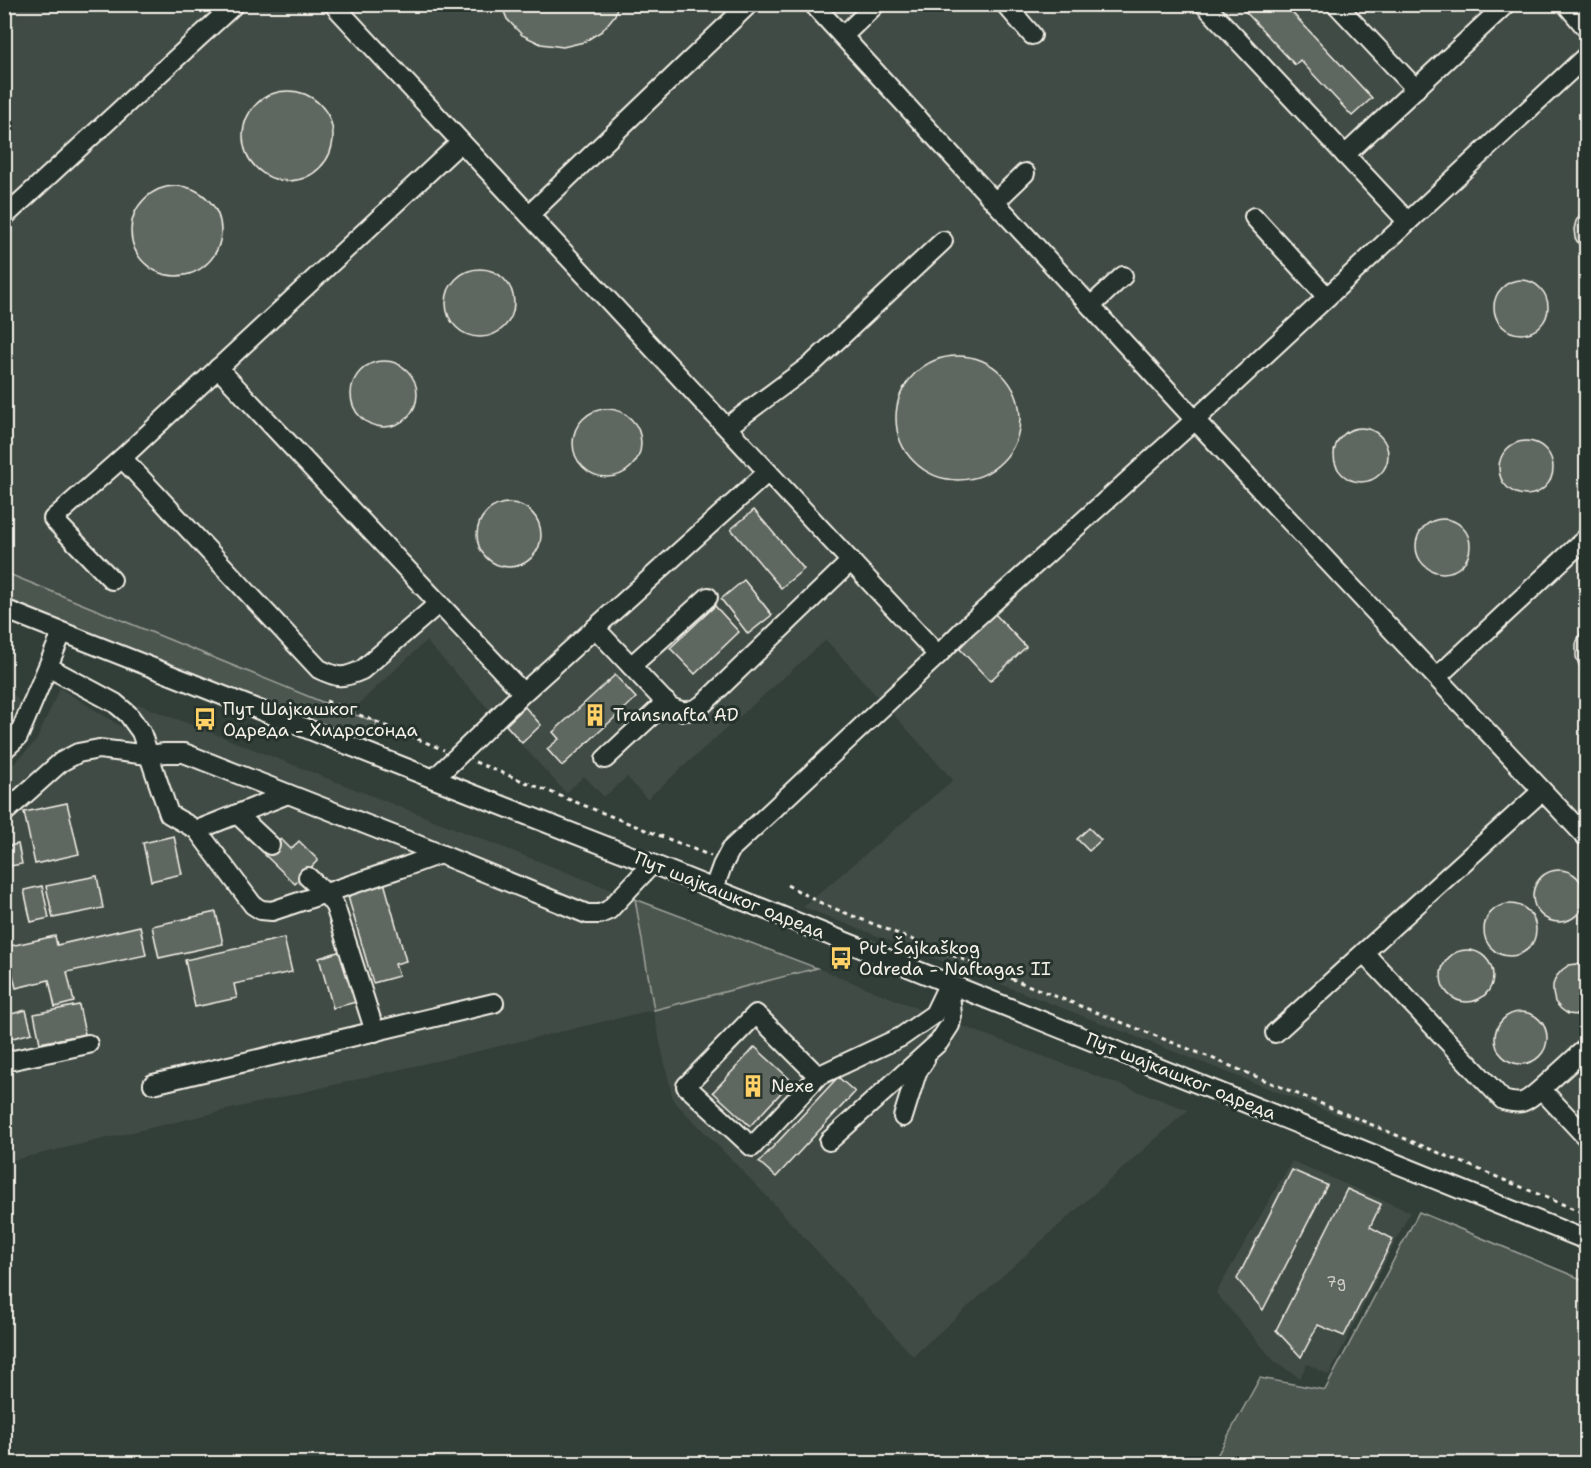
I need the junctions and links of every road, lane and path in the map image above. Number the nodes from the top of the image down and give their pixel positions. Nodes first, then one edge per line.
1 (235, 4) edge
2 (333, 4) edge
3 (749, 4) edge
4 (813, 4) edge
5 (876, 4) edge
6 (1005, 4) edge
7 (1336, 4) edge
8 (1506, 4) edge
9 (1566, 4) edge
10 (1214, 8) edge
11 (1587, 28) edge
12 (1032, 35) dead end
13 (843, 36) junction
14 (1587, 56) edge
15 (1416, 89) junction
16 (461, 142) junction
17 (1345, 155) junction
18 (1025, 173) dead end
19 (995, 202) junction
20 (529, 214) junction
21 (4, 217) edge
22 (1254, 217) dead end
23 (1408, 222) junction
24 (943, 241) dead end
25 (1123, 276) dead end
26 (1327, 297) junction
27 (1090, 306) junction
28 (218, 368) junction
29 (1195, 420) junction
30 (727, 427) junction
31 (122, 459) junction
32 (768, 472) junction
33 (1587, 538) edge
34 (851, 561) junction
35 (112, 580) dead end
36 (708, 597) dead end
37 (438, 604) junction
38 (4, 609) edge
39 (595, 628) junction
40 (62, 633) junction
41 (938, 655) junction
42 (631, 666) junction
43 (48, 667) junction
44 (1437, 677) junction
45 (523, 693) junction
46 (326, 701) dead end
47 (666, 702) junction
48 (4, 750) edge
49 (148, 756) junction
50 (458, 756) junction
51 (605, 759) dead end
52 (434, 779) junction
53 (1542, 791) junction
54 (288, 794) junction
55 (4, 813) edge
56 (237, 814) junction
57 (197, 830) junction
58 (1587, 837) edge
59 (408, 841) junction
60 (270, 845) dead end
61 (440, 854) junction
62 (724, 861) junction
63 (652, 864) junction
64 (407, 866) junction
65 (308, 877) dead end
66 (787, 885) dead end
67 (714, 888) junction
68 (326, 894) junction
69 (1364, 953) junction
70 (949, 983) junction
71 (494, 1003) dead end
72 (375, 1032) junction
73 (1275, 1033) dead end
74 (939, 1042) junction
75 (88, 1044) dead end
76 (1587, 1048) edge
77 (4, 1062) edge
78 (818, 1076) junction
79 (153, 1083) dead end
80 (1541, 1089) junction
81 (903, 1117) dead end
82 (1585, 1132) edge
83 (829, 1141) dead end
84 (1587, 1214) edge
85 (1587, 1240) edge

1 - 21 street
2 - 16 street
3 - 20 street
4 - 13 street
5 - 13 street
6 - 12 street
7 - 15 street
8 - 15 street
9 - 11 street
10 - 17 street
13 - 19 street
14 - 23 street
15 - 17 street
16 - 20 street
16 - 28 street
17 - 23 street
18 - 19 street
19 - 27 street
20 - 30 street
22 - 26 street
23 - 26 street
24 - 30 street
25 - 27 street
26 - 29 street
27 - 29 street
28 - 31 street
28 - 37 street
29 - 41 street
29 - 44 street
30 - 32 street
31 - 35 street
31 - 37 street
32 - 34 street
32 - 39 street
33 - 44 street
34 - 41 street
34 - 47 street
36 - 42 street
37 - 45 street
38 - 40 street, Пут шајкашког одреда
39 - 42 street
39 - 45 street
40 - 43 street
40 - 52 street, Пут шајкашког одреда
41 - 62 street
42 - 47 street
43 - 48 street
43 - 49 street
44 - 53 street
45 - 50 street
46 - 50 path
47 - 51 street
49 - 54 street
49 - 55 street
49 - 57 street
50 - 52 street
50 - 62 path
52 - 63 street, Пут шајкашког одреда
53 - 58 street
53 - 69 street
54 - 56 street
54 - 59 street
56 - 57 street
56 - 60 street
57 - 68 street
59 - 61 street
59 - 64 street
61 - 63 street
61 - 64 street
62 - 67 street
63 - 67 street, Пут шајкашког одреда
64 - 68 street
65 - 68 street
66 - 84 path
67 - 70 street, Пут шајкашког одреда
68 - 72 street
69 - 73 street
69 - 80 street
70 - 74 street
70 - 78 street
70 - 85 street, Пут шајкашког одреда
71 - 72 street
72 - 79 street
74 - 81 street
74 - 83 street
75 - 77 street
76 - 80 street
78 - 78 street
80 - 82 street

